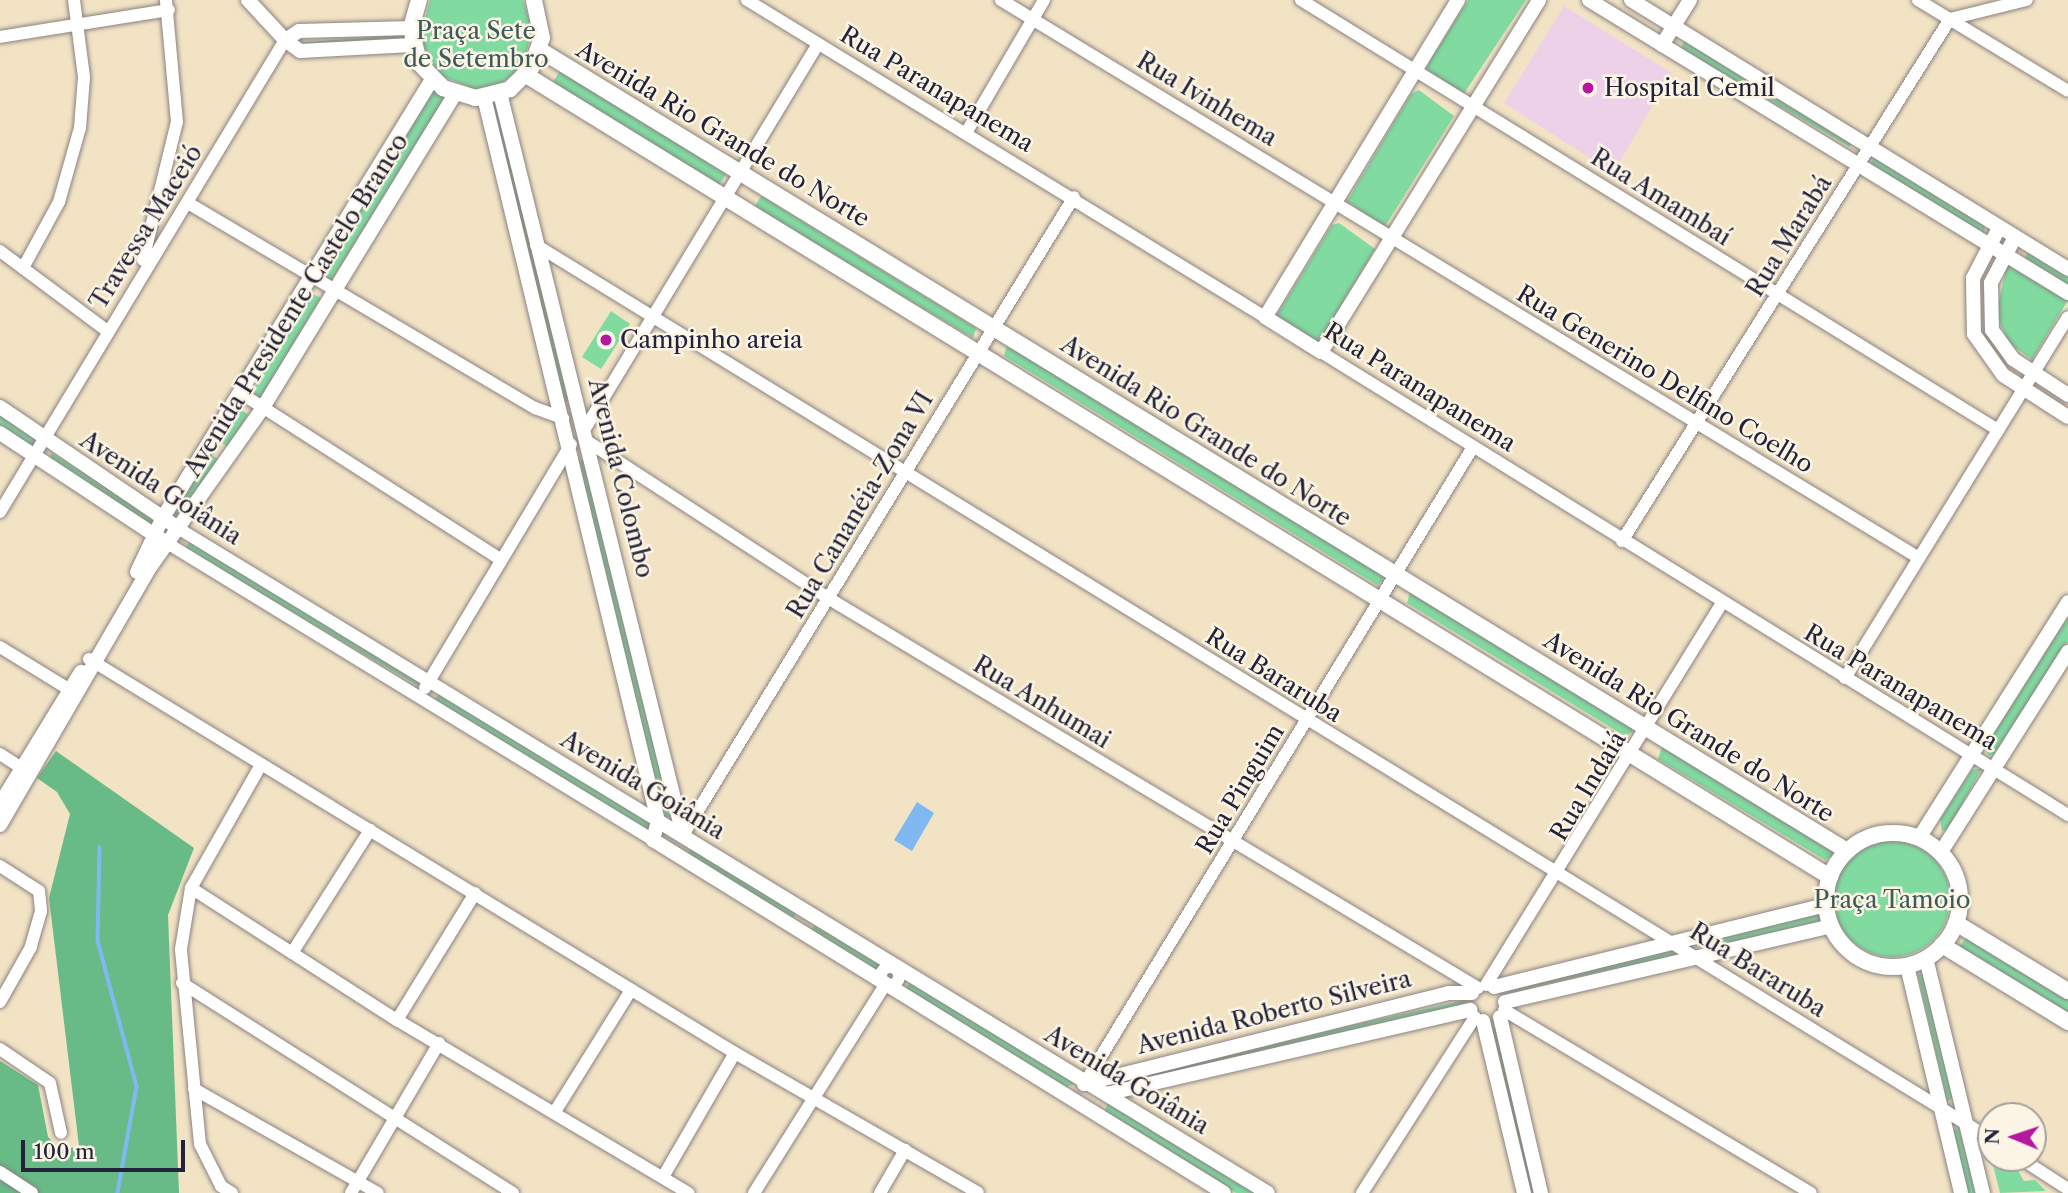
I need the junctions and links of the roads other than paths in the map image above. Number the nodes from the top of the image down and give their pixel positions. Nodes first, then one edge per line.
1 (74, 0) edge
2 (248, 0) edge
3 (419, 0) edge
4 (534, 0) edge
5 (747, 0) edge
6 (1001, 0) edge
7 (1044, 0) edge
8 (1301, 0) edge
9 (1458, 0) edge
10 (1539, 0) edge
11 (1589, 0) edge
12 (1631, 0) edge
13 (1690, 0) edge
14 (1918, 0) edge
15 (2027, 0) edge
16 (167, 5) edge
17 (1033, 19) junction
18 (1950, 19) junction
19 (79, 26) junction
20 (1674, 26) junction
21 (411, 28) junction
22 (0, 37) edge
23 (285, 40) junction
24 (818, 44) junction
25 (412, 45) junction
26 (1662, 45) junction
27 (540, 50) junction
28 (1414, 71) junction
29 (526, 75) junction
30 (431, 81) junction
31 (2068, 91) edge
32 (455, 94) junction
33 (492, 95) junction
34 (1472, 105) junction
35 (966, 133) junction
36 (1869, 148) junction
37 (1858, 165) junction
38 (742, 171) junction
39 (726, 197) junction
40 (1074, 197) junction
41 (1334, 201) junction
42 (188, 203) junction
43 (1999, 228) junction
44 (1390, 235) junction
45 (2015, 237) junction
46 (536, 245) junction
47 (1988, 247) junction
48 (0, 251) edge
49 (2004, 256) junction
50 (23, 268) junction
51 (2068, 269) edge
52 (312, 275) junction
53 (135, 280) junction
54 (336, 290) junction
55 (2068, 293) edge
56 (1777, 294) junction
57 (655, 317) junction
58 (1265, 317) junction
59 (2068, 317) edge
60 (992, 327) junction
61 (106, 330) junction
62 (1321, 352) junction
63 (976, 353) junction
64 (2033, 374) junction
65 (2023, 390) junction
66 (242, 394) junction
67 (2068, 395) edge
68 (0, 407) edge
69 (262, 409) junction
70 (2068, 417) edge
71 (563, 418) junction
72 (584, 420) junction
73 (1696, 424) junction
74 (1998, 430) junction
75 (0, 433) edge
76 (46, 439) junction
77 (590, 443) junction
78 (209, 444) junction
79 (570, 444) junction
80 (1473, 447) junction
81 (34, 457) junction
82 (229, 457) junction
83 (905, 472) junction
84 (0, 512) edge
85 (162, 519) junction
86 (181, 530) junction
87 (161, 540) junction
88 (1622, 541) junction
89 (1919, 558) junction
90 (500, 559) junction
91 (1398, 575) junction
92 (828, 598) junction
93 (1380, 601) junction
94 (1721, 604) junction
95 (2067, 605) edge
96 (0, 647) edge
97 (2068, 652) edge
98 (93, 661) junction
99 (1844, 678) junction
100 (428, 682) junction
101 (70, 690) junction
102 (419, 697) junction
103 (1307, 719) junction
104 (1647, 728) junction
105 (0, 754) edge
106 (1971, 755) junction
107 (1632, 756) junction
108 (261, 765) junction
109 (1994, 769) junction
110 (27, 771) junction
111 (0, 804) edge
112 (2068, 815) edge
113 (658, 821) junction
114 (0, 825) edge
115 (370, 830) junction
116 (683, 835) junction
117 (1919, 838) junction
118 (653, 840) junction
119 (1233, 841) junction
120 (1847, 851) junction
121 (1941, 852) junction
122 (675, 853) junction
123 (0, 866) edge
124 (1560, 873) junction
125 (1830, 877) junction
126 (191, 888) junction
127 (475, 894) junction
128 (1826, 905) junction
129 (807, 911) junction
130 (1956, 923) junction
131 (1831, 926) junction
132 (796, 929) junction
133 (1671, 941) junction
134 (1942, 945) junction
135 (292, 953) junction
136 (1696, 957) junction
137 (1926, 958) junction
138 (1907, 965) junction
139 (896, 967) junction
140 (182, 983) junction
141 (885, 985) junction
142 (1482, 988) junction
143 (631, 990) junction
144 (2068, 991) edge
145 (0, 1002) edge
146 (1503, 1009) junction
147 (1476, 1016) junction
148 (397, 1020) junction
149 (2068, 1022) edge
150 (439, 1043) junction
151 (0, 1049) edge
152 (735, 1053) junction
153 (1086, 1081) junction
154 (194, 1089) junction
155 (1106, 1094) junction
156 (816, 1097) junction
157 (1075, 1099) junction
158 (1939, 1106) junction
159 (556, 1111) junction
160 (1095, 1111) junction
161 (394, 1118) junction
162 (1964, 1121) junction
163 (1977, 1130) edge
164 (61, 1133) dead end
165 (905, 1150) junction
166 (0, 1172) edge
167 (2040, 1172) edge
168 (663, 1177) junction
169 (358, 1181) junction
170 (2068, 1191) edge
171 (32, 1193) edge
172 (232, 1193) edge
173 (351, 1193) edge
174 (378, 1193) edge
175 (513, 1193) edge
176 (688, 1193) edge
177 (754, 1193) edge
178 (880, 1193) edge
179 (978, 1193) edge
180 (1224, 1193) edge
181 (1268, 1193) edge
182 (1362, 1193) edge
183 (1524, 1193) edge
184 (1541, 1193) edge
185 (1811, 1193) edge
186 (1961, 1193) edge
187 (1983, 1193) edge

1 - 19 street
2 - 23 street
3 - 21 main road
4 - 27 main road
5 - 24 street, Rua Paranapanema
6 - 17 street, Rua Ivinhema
7 - 17 street
8 - 28 street, Rua Amambaí
9 - 28 street
10 - 34 street
11 - 26 street
12 - 20 street
13 - 20 street
14 - 18 street
15 - 18 street
16 - 19 street
16 - 53 street
17 - 35 street
17 - 41 street, Rua Ivinhema
18 - 31 street
18 - 36 street, Rua Marabá
19 - 22 street
19 - 50 street
20 - 26 street
20 - 36 street
21 - 23 street
21 - 25 main road
23 - 25 street
23 - 42 street, Travessa Maceió
24 - 35 street, Rua Paranapanema
24 - 38 street
25 - 30 main road
26 - 37 street
27 - 29 main road
27 - 38 main road, Avenida Rio Grande do Norte
28 - 34 street, Rua Amambaí
28 - 41 street
29 - 33 main road
29 - 39 main road
30 - 32 main road
30 - 52 street, Avenida Presidente Castelo Branco
32 - 33 main road
32 - 54 street, Avenida Presidente Castelo Branco
33 - 46 street, Avenida Colombo
33 - 71 street, Avenida Colombo
34 - 44 street
34 - 56 street, Rua Amambaí
35 - 40 street, Rua Paranapanema
36 - 37 street, Rua Marabá
36 - 43 street
37 - 47 street
37 - 56 street, Rua Marabá
38 - 39 street
38 - 60 main road, Avenida Rio Grande do Norte
39 - 57 street
39 - 63 main road
40 - 58 street, Rua Paranapanema
40 - 60 street, Rua Cananéia-Zona VI
41 - 44 street, Rua Ivinhema
41 - 58 street
42 - 52 street
42 - 53 street, Travessa Maceió
43 - 45 street
43 - 47 street
44 - 62 street
44 - 73 street, Rua Generino Delfino Coelho
45 - 49 street
45 - 51 street
46 - 57 street, Rua Bararuba
46 - 72 street, Avenida Colombo
47 - 49 street
47 - 65 street
48 - 50 street
49 - 55 street
49 - 64 street
50 - 61 street
52 - 54 street
52 - 66 street, Avenida Presidente Castelo Branco
53 - 61 street, Travessa Maceió
54 - 69 street, Avenida Presidente Castelo Branco
54 - 71 street
56 - 73 street, Rua Marabá
56 - 74 street, Rua Amambaí
57 - 72 street
57 - 83 street, Rua Bararuba
58 - 62 street, Rua Paranapanema
59 - 64 street
60 - 63 street, Rua Cananéia-Zona VI
60 - 91 main road, Avenida Rio Grande do Norte
61 - 76 street, Travessa Maceió
62 - 80 street, Rua Paranapanema
63 - 83 street, Rua Cananéia-Zona VI
63 - 93 main road
64 - 65 street
64 - 67 street
65 - 70 street
65 - 74 street
66 - 69 street
66 - 78 street, Avenida Presidente Castelo Branco
68 - 76 street, Avenida Goiânia
69 - 82 street, Avenida Presidente Castelo Branco
69 - 90 street
71 - 72 street
71 - 79 street, Avenida Colombo
72 - 77 street, Avenida Colombo
73 - 88 street, Rua Marabá
73 - 89 street, Rua Generino Delfino Coelho
74 - 89 street
75 - 81 street, Avenida Goiânia
76 - 81 street, Travessa Maceió
76 - 85 street, Avenida Goiânia
77 - 79 street
77 - 92 street, Rua Anhumai
77 - 116 street, Avenida Colombo
78 - 82 street
78 - 85 street, Avenida Presidente Castelo Branco
79 - 90 street
79 - 113 street, Avenida Colombo
80 - 88 street, Rua Paranapanema
80 - 91 street, Rua Pinguim
81 - 84 street, Travessa Maceió
81 - 87 street, Avenida Goiânia
82 - 86 street, Avenida Presidente Castelo Branco
83 - 92 street, Rua Cananéia-Zona VI
83 - 103 street, Rua Bararuba
85 - 86 street, Avenida Goiânia
85 - 87 street, Avenida Presidente Castelo Branco
86 - 87 street, Avenida Presidente Castelo Branco
86 - 100 street, Avenida Goiânia
87 - 98 street, Avenida Presidente Castelo Branco
87 - 102 street, Avenida Goiânia
88 - 94 street, Rua Paranapanema
89 - 99 street
90 - 100 street
91 - 93 street, Rua Pinguim
91 - 104 main road, Avenida Rio Grande do Norte
92 - 116 street, Rua Cananéia-Zona VI
92 - 119 street, Rua Anhumai
93 - 103 street, Rua Pinguim
93 - 107 main road
94 - 99 street, Rua Paranapanema
94 - 104 street, Rua Indaiá
95 - 106 street
96 - 101 street
97 - 109 street
98 - 101 street, Avenida Presidente Castelo Branco
98 - 108 street
98 - 110 street, Avenida Presidente Castelo Branco
99 - 106 street, Rua Paranapanema
100 - 102 street
100 - 113 street, Avenida Goiânia
101 - 110 street, Avenida Presidente Castelo Branco
102 - 118 street, Avenida Goiânia
103 - 119 street, Rua Pinguim
103 - 124 street, Rua Bararuba
104 - 107 street, Rua Indaiá
104 - 120 main road, Avenida Rio Grande do Norte
105 - 110 street
106 - 109 street, Rua Paranapanema
106 - 117 street
107 - 124 street, Rua Indaiá
107 - 125 main road
108 - 115 street
108 - 126 street
109 - 112 street, Rua Paranapanema
109 - 121 street
110 - 111 street, Avenida Presidente Castelo Branco
110 - 114 street, Avenida Presidente Castelo Branco
113 - 116 street, Avenida Goiânia
113 - 118 street
115 - 127 street
115 - 135 street
116 - 122 street
116 - 129 street, Avenida Goiânia
117 - 120 main road
117 - 121 main road
118 - 122 street, Avenida Goiânia
119 - 142 street, Rua Anhumai
119 - 153 street, Rua Pinguim
120 - 125 main road
121 - 130 main road
122 - 132 street, Avenida Goiânia
123 - 145 street
124 - 133 street, Rua Bararuba
124 - 142 street, Rua Indaiá
125 - 128 main road
126 - 135 street
126 - 140 street
127 - 143 street
127 - 148 street
128 - 131 main road
128 - 133 street, Avenida Roberto Silveira
129 - 132 street
129 - 139 street, Avenida Goiânia
130 - 134 main road
130 - 144 main road
131 - 136 street
131 - 138 main road
132 - 141 street, Avenida Goiânia
133 - 136 street, Rua Bararuba
133 - 142 street, Avenida Roberto Silveira
134 - 137 main road
134 - 149 main road
135 - 148 street
136 - 146 street
136 - 158 street, Rua Bararuba
137 - 138 main road
137 - 162 street
138 - 158 street
139 - 141 street
139 - 153 street, Avenida Goiânia
140 - 154 street
140 - 161 street
141 - 156 street
141 - 157 street, Avenida Goiânia
142 - 146 street
142 - 147 street
142 - 153 street, Avenida Roberto Silveira
143 - 152 street
143 - 159 street
146 - 147 street, Avenida Roberto Silveira
146 - 184 street
146 - 185 street
147 - 155 street, Avenida Roberto Silveira
147 - 182 street
147 - 183 street
148 - 150 street
150 - 159 street
150 - 161 street
151 - 164 street
152 - 156 street
152 - 168 street
153 - 155 street, Avenida Goiânia
153 - 157 street
154 - 169 street
154 - 172 street
155 - 160 street
155 - 181 street, Avenida Goiânia
156 - 165 street
156 - 177 street
157 - 160 street, Avenida Goiânia
158 - 162 street, Rua Bararuba
158 - 186 street
159 - 168 street
160 - 180 street, Avenida Goiânia
161 - 169 street
161 - 175 street
162 - 163 street, Rua Bararuba
162 - 187 street
165 - 178 street
165 - 179 street
166 - 171 street
167 - 170 street
168 - 176 street
169 - 173 street
169 - 174 street

